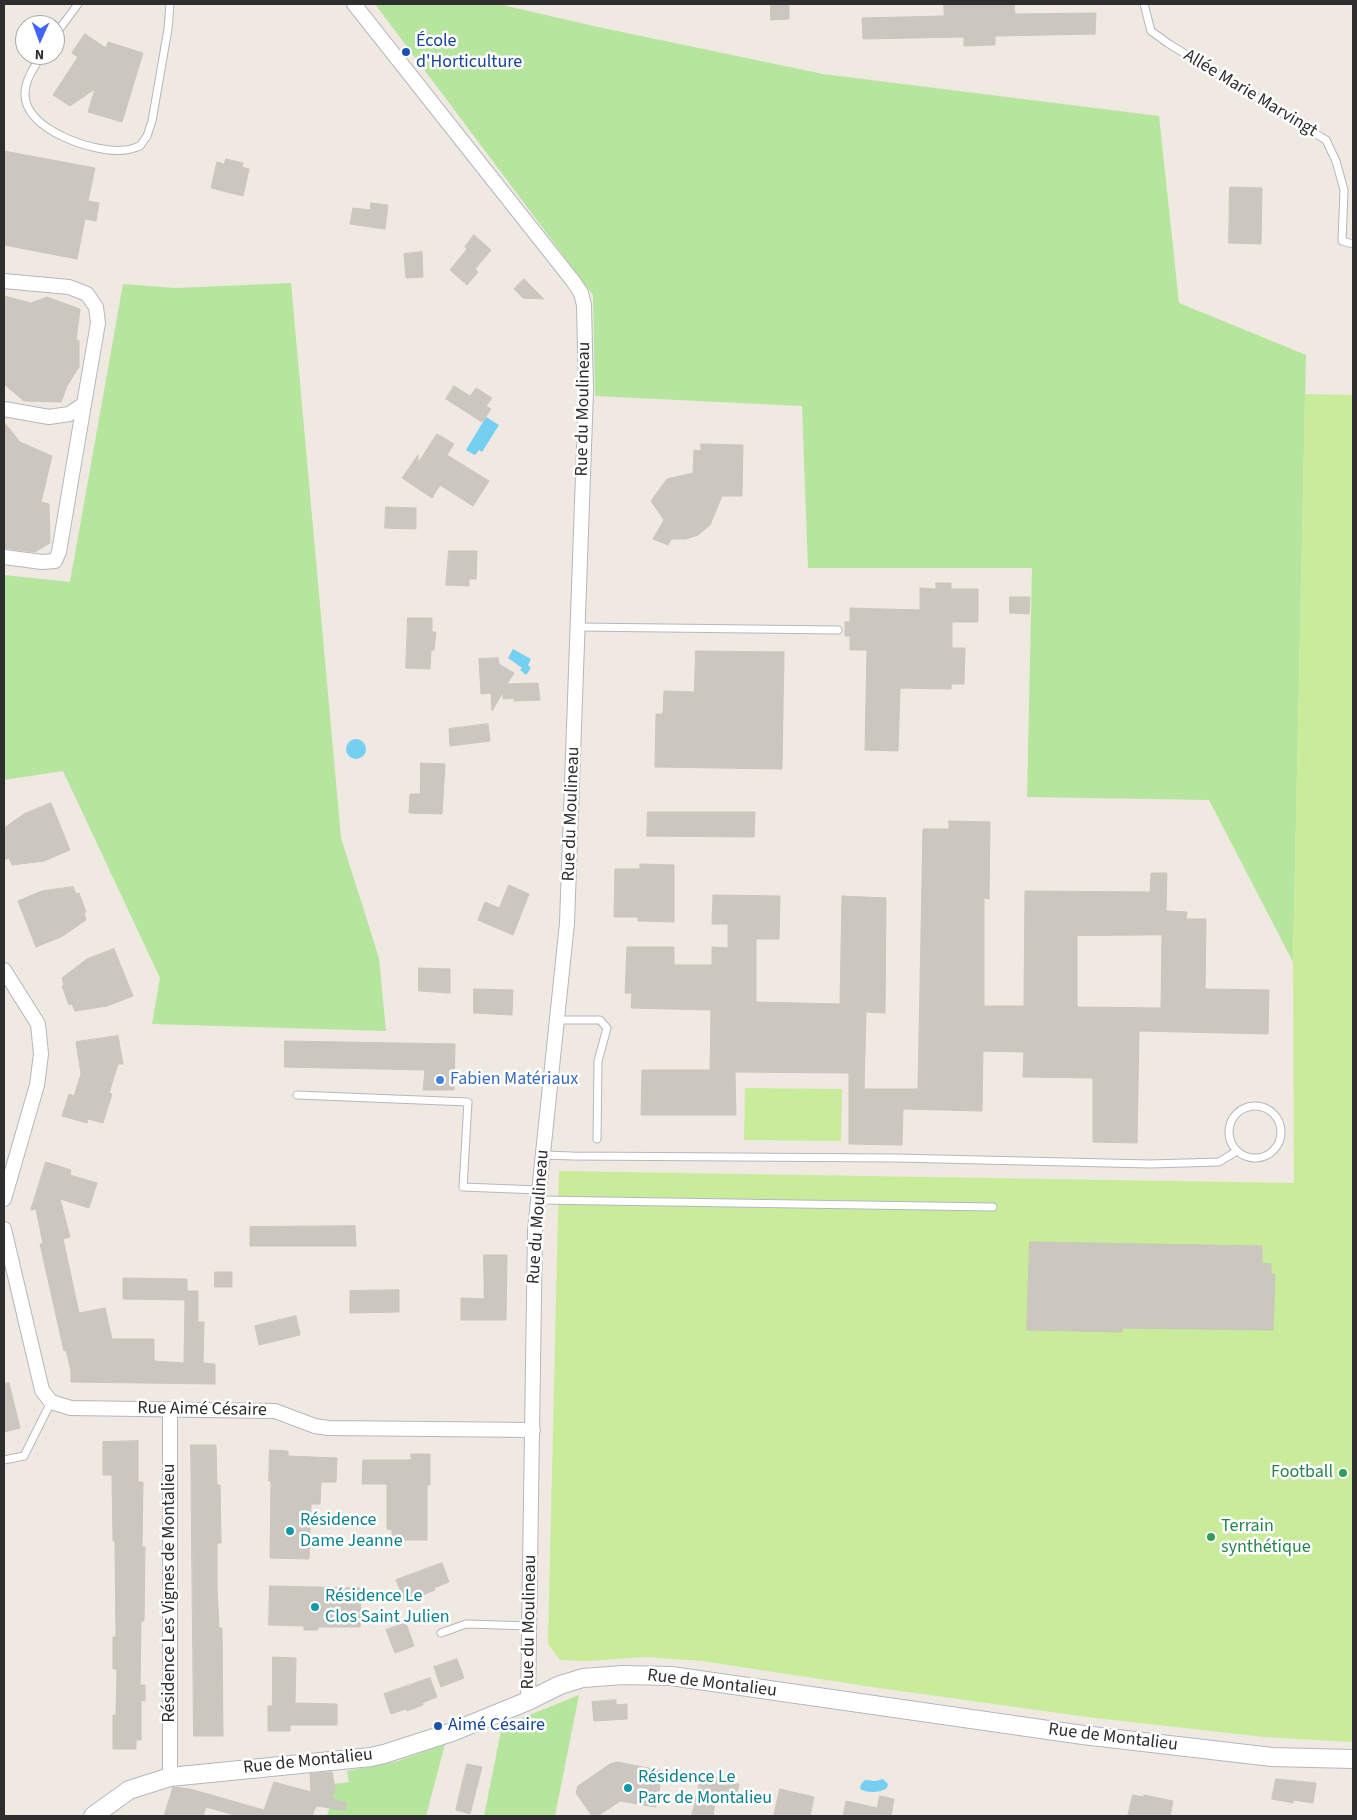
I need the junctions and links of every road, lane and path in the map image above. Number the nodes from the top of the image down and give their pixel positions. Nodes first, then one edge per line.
1 (78, 4) edge
2 (170, 4) edge
3 (354, 4) edge
4 (1144, 4) edge
5 (65, 22) edge
6 (35, 65) edge
7 (1353, 244) edge
8 (4, 280) edge
9 (84, 404) junction
10 (4, 410) edge
11 (4, 557) edge
12 (578, 626) junction
13 (838, 630) dead end
14 (4, 970) edge
15 (557, 1020) junction
16 (297, 1095) dead end
17 (597, 1139) dead end
18 (1237, 1151) junction
19 (542, 1155) junction
20 (538, 1195) junction
21 (4, 1199) edge
22 (993, 1207) dead end
23 (4, 1228) edge
24 (51, 1402) junction
25 (170, 1410) junction
26 (533, 1430) junction
27 (4, 1460) edge
28 (530, 1626) junction
29 (441, 1633) dead end
30 (528, 1701) junction
31 (1353, 1759) edge
32 (170, 1777) junction
33 (93, 1816) edge

1 - 5 lane
2 - 6 lane
3 - 12 street, Rue du Moulineau
4 - 7 lane, Allée Marie Marvingt
8 - 9 street
9 - 10 street
9 - 11 street
12 - 13 lane
12 - 15 street, Rue du Moulineau
14 - 21 street
15 - 17 lane
15 - 19 street, Rue du Moulineau
16 - 20 lane
18 - 18 lane
18 - 19 lane
19 - 20 street, Rue du Moulineau
20 - 22 lane
20 - 26 street, Rue du Moulineau
23 - 24 street
24 - 25 street, Rue Aimé Césaire
24 - 27 lane
25 - 26 street, Rue Aimé Césaire
25 - 32 street, Résidence Les Vignes de Montalieu
26 - 28 street, Rue du Moulineau
28 - 29 lane
28 - 30 street, Rue du Moulineau
30 - 31 street, Rue de Montalieu
30 - 32 street, Rue de Montalieu
32 - 33 street, Rue de Montalieu

